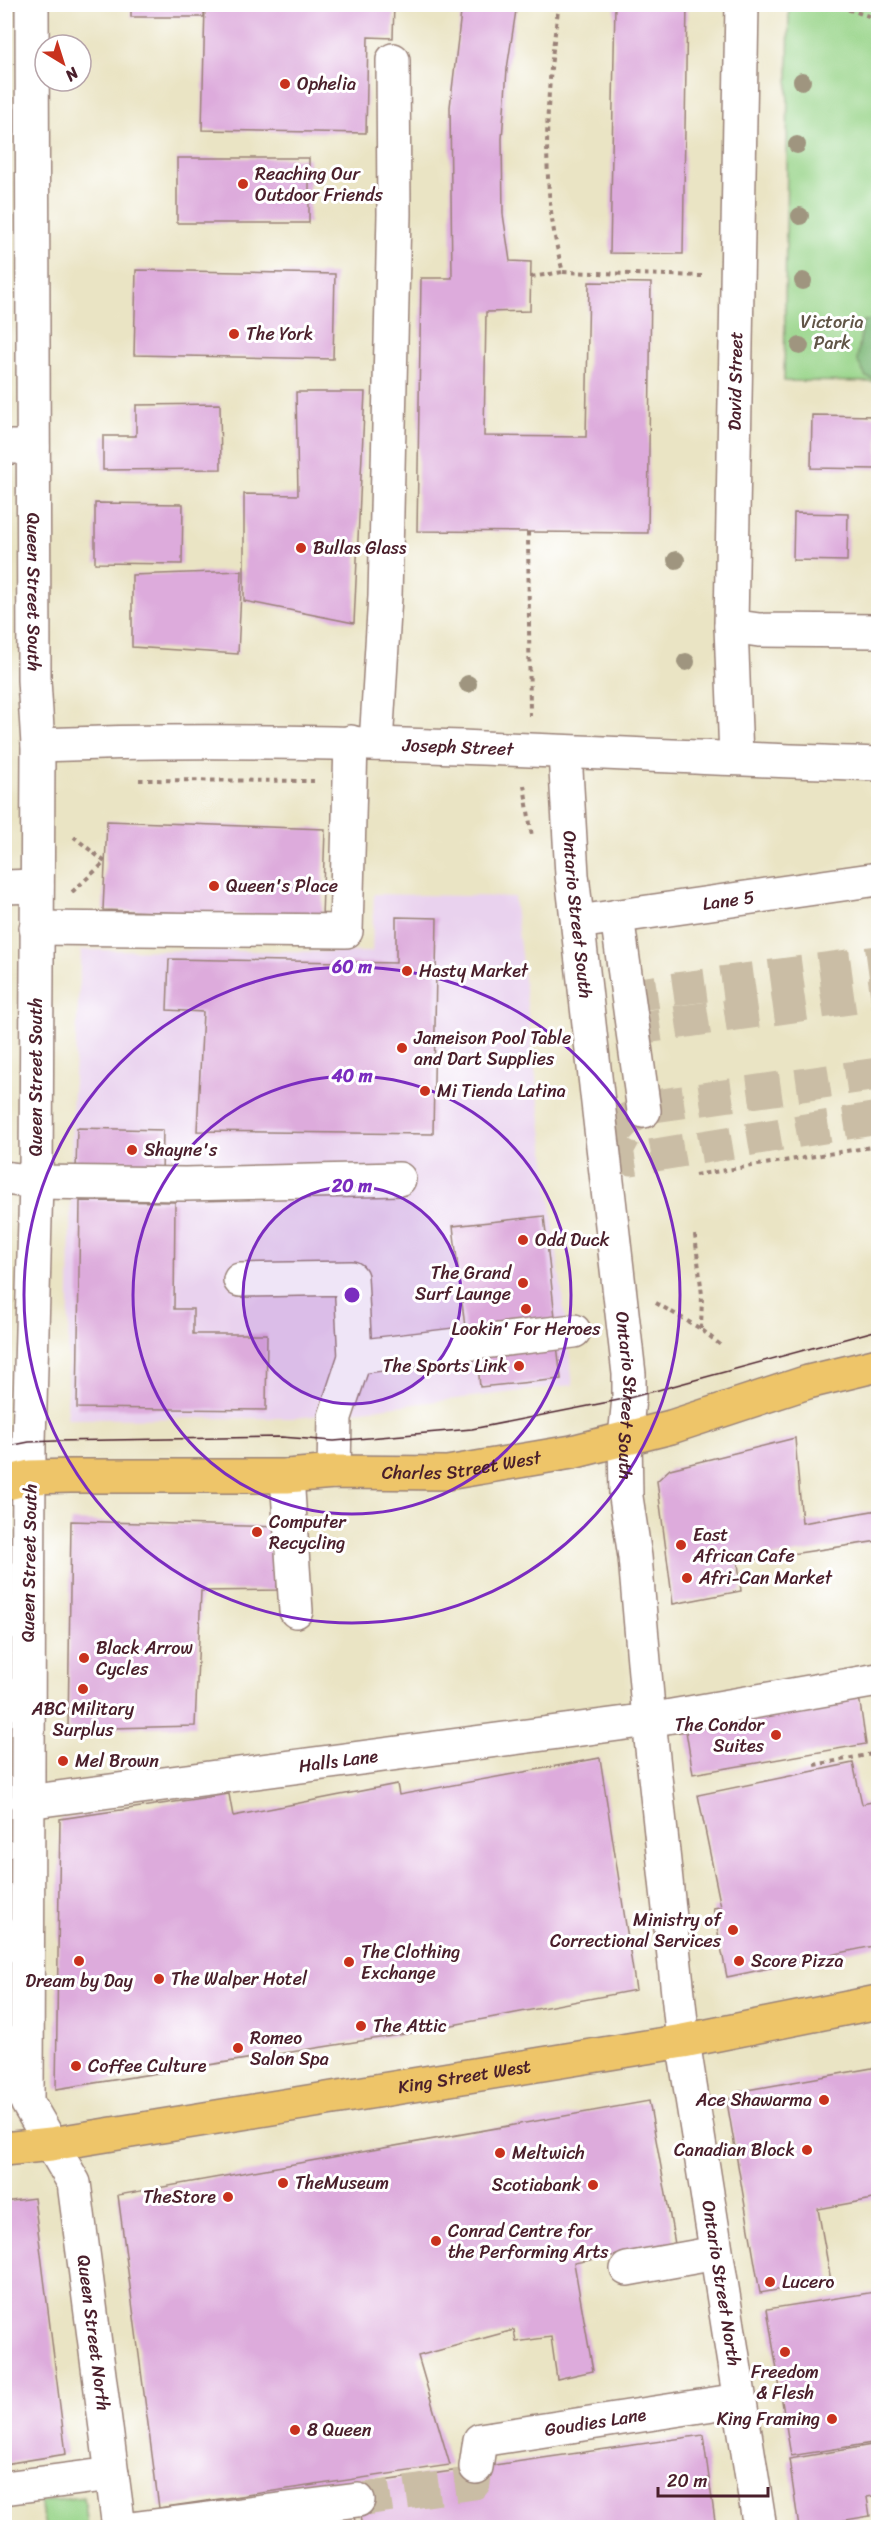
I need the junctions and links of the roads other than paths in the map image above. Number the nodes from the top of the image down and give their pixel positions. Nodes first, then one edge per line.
1 (32, 4) edge
2 (742, 4) edge
3 (393, 60) dead end
4 (19, 447) edge
5 (731, 626) junction
6 (879, 631) edge
7 (363, 743) junction
8 (38, 745) junction
9 (566, 753) junction
10 (736, 757) junction
11 (879, 764) edge
12 (879, 879) edge
13 (37, 886) junction
14 (4, 888) edge
15 (617, 916) junction
16 (578, 922) junction
17 (36, 928) junction
18 (644, 1111) dead end
19 (399, 1179) dead end
20 (20, 1180) edge
21 (240, 1280) dead end
22 (574, 1331) dead end
23 (355, 1357) junction
24 (879, 1365) edge
25 (625, 1438) junction
26 (334, 1472) junction
27 (287, 1476) junction
28 (17, 1480) edge
29 (296, 1611) dead end
30 (879, 1680) edge
31 (649, 1720) junction
32 (27, 1802) junction
33 (16, 1863) edge
34 (879, 2002) edge
35 (683, 2041) junction
36 (51, 2144) junction
37 (4, 2149) edge
38 (716, 2253) junction
39 (627, 2268) dead end
40 (739, 2400) junction
41 (476, 2468) tunnel mouth
42 (112, 2474) junction
43 (4, 2488) edge
44 (358, 2500) tunnel mouth
45 (119, 2528) edge
46 (138, 2528) edge
47 (760, 2528) edge

1 - 4 street, Queen Street South
2 - 5 street, David Street
3 - 7 street
4 - 8 street, Queen Street South
5 - 6 street
5 - 10 street, David Street
7 - 8 street, Joseph Street
7 - 9 street, Joseph Street
7 - 17 street
8 - 13 street, Queen Street South
9 - 10 street, Joseph Street
9 - 16 street, Ontario Street South
10 - 11 street, Joseph Street
12 - 15 street, Lane 5
13 - 14 street
13 - 17 street, Queen Street South
15 - 16 street, Lane 5
15 - 18 street
16 - 25 street, Ontario Street South
17 - 20 street, Queen Street South
19 - 20 street
20 - 28 street, Queen Street South
21 - 23 street
22 - 23 street
23 - 26 street
24 - 25 main road, Charles Street West
25 - 26 main road, Charles Street West
25 - 31 street, Ontario Street South
26 - 27 main road, Charles Street West
27 - 28 main road, Charles Street West
27 - 29 street
28 - 32 street, Queen Street South
30 - 31 street, Halls Lane
31 - 32 street, Halls Lane
31 - 35 street, Ontario Street South
32 - 33 street, Queen Street South
33 - 36 street, Queen Street South
34 - 35 main road, King Street West
35 - 36 main road, King Street West
35 - 38 street, Ontario Street North
36 - 37 main road, King Street West
36 - 42 street, Queen Street North
38 - 39 street
38 - 40 street, Ontario Street North
40 - 41 street, Goudies Lane
40 - 47 street, Ontario Street North
42 - 43 street
42 - 45 street, Queen Street North
44 - 46 street

